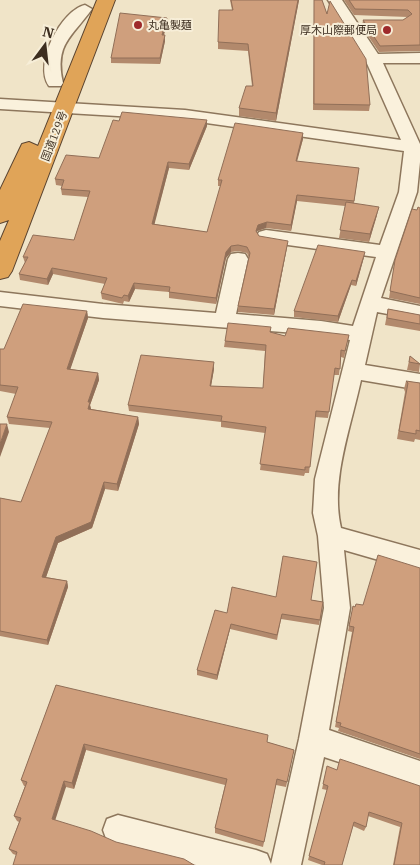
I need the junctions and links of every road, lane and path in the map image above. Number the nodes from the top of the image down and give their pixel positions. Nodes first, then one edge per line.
1 (106, 0) edge
2 (335, 0) edge
3 (87, 4) edge
4 (350, 21) junction
5 (367, 21) edge
6 (420, 58) edge
7 (373, 59) junction
8 (0, 104) edge
9 (55, 108) junction
10 (413, 147) junction
11 (414, 193) edge
12 (0, 216) edge
13 (274, 233) dead end
14 (387, 252) junction
15 (238, 259) dead end
16 (0, 271) edge
17 (0, 299) edge
18 (369, 303) junction
19 (420, 313) edge
20 (225, 320) junction
21 (361, 335) junction
22 (352, 371) junction
23 (420, 382) edge
24 (330, 536) junction
25 (420, 561) edge
26 (313, 739) junction
27 (420, 775) edge
28 (136, 830) dead end
29 (256, 865) edge
30 (286, 865) edge

1 - 9 highway, 国道129号
2 - 4 street
3 - 9 highway, 国道129号
4 - 5 street
4 - 7 street
6 - 7 street
7 - 10 street
8 - 9 street
9 - 10 street
9 - 12 highway, 国道129号
9 - 16 highway, 国道129号
10 - 11 street
11 - 14 street
13 - 14 street
14 - 18 street
15 - 20 street
17 - 20 street
18 - 19 street
18 - 21 street
20 - 21 street
21 - 22 street
22 - 23 street
22 - 24 street
24 - 25 street
24 - 26 street
26 - 27 street
26 - 30 street
28 - 29 street

